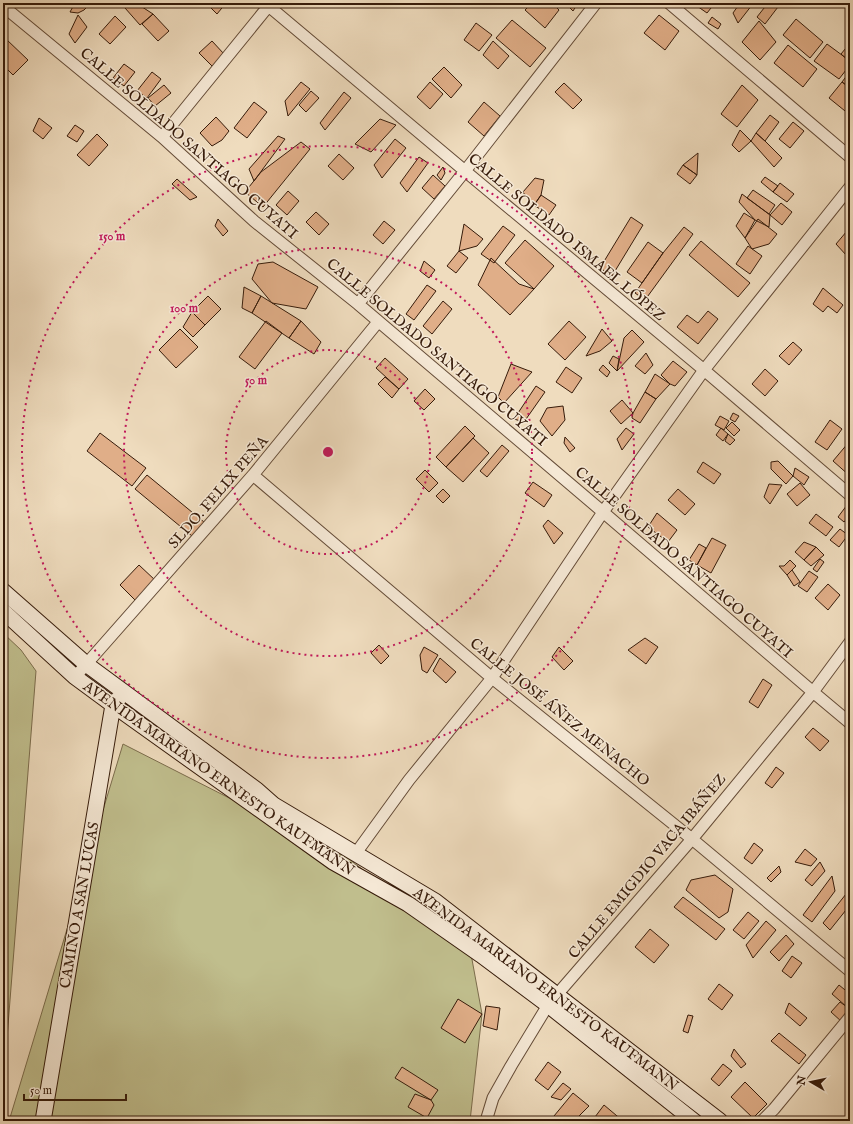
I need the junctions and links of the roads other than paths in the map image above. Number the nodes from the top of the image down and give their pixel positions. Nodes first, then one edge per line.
1 (596, 3) edge
2 (669, 3) edge
3 (268, 4) edge
4 (3, 6) edge
5 (162, 137) junction
6 (850, 157) edge
7 (465, 171) junction
8 (850, 187) edge
9 (358, 304) junction
10 (378, 322) junction
11 (704, 370) junction
12 (254, 475) junction
13 (850, 495) edge
14 (603, 512) junction
15 (3, 591) edge
16 (3, 611) edge
17 (850, 642) edge
18 (86, 664) junction
19 (75, 677) junction
20 (492, 678) junction
21 (123, 692) junction
22 (812, 692) junction
23 (113, 705) junction
24 (850, 723) edge
25 (692, 839) junction
26 (356, 853) junction
27 (850, 971) edge
28 (552, 1000) junction
29 (850, 1017) edge
30 (43, 1121) edge
31 (486, 1121) edge
32 (694, 1121) edge
33 (720, 1121) edge
34 (762, 1121) edge

1 - 7 street
2 - 6 street
3 - 5 street
3 - 7 street, CALLE SOLDADO ISMAEL LÓPEZ
4 - 5 street, CALLE SOLDADO SANTIAGO CUYATI
5 - 9 street, CALLE SOLDADO SANTIAGO CUYATI
7 - 9 street
7 - 11 street, CALLE SOLDADO ISMAEL LÓPEZ
8 - 11 street
9 - 10 street, CALLE SOLDADO SANTIAGO CUYATI
10 - 12 street, SLDO. FELIX PEÑA
10 - 14 street, CALLE SOLDADO SANTIAGO CUYATI
11 - 13 street, CALLE SOLDADO ISMAEL LÓPEZ
11 - 14 street
12 - 18 street, SLDO. FELIX PEÑA
12 - 20 street, CALLE JOSÉ ÁÑEZ MENACHO
14 - 20 street
14 - 22 street, CALLE SOLDADO SANTIAGO CUYATI
15 - 18 main road, AVENIDA MARIANO ERNESTO KAUFMANN
16 - 19 main road, AVENIDA MARIANO ERNESTO KAUFMANN
17 - 22 street, CALLE EMIGDIO VACA IBÁÑEZ
18 - 19 street, SLDO. FELIX PEÑA
18 - 21 main road, AVENIDA MARIANO ERNESTO KAUFMANN
19 - 23 main road, AVENIDA MARIANO ERNESTO KAUFMANN
20 - 25 street, CALLE JOSÉ ÁÑEZ MENACHO
20 - 26 street
21 - 23 main road, CAMINO A SAN LUCAS
21 - 26 main road, AVENIDA MARIANO ERNESTO KAUFMANN
22 - 24 street, CALLE SOLDADO SANTIAGO CUYATI
22 - 25 street, CALLE EMIGDIO VACA IBÁÑEZ
23 - 28 main road, AVENIDA MARIANO ERNESTO KAUFMANN
23 - 30 main road, CAMINO A SAN LUCAS
25 - 27 street, CALLE JOSÉ ÁÑEZ MENACHO
25 - 28 street, CALLE EMIGDIO VACA IBÁÑEZ
26 - 28 main road, AVENIDA MARIANO ERNESTO KAUFMANN
28 - 31 street, CALLE EMIGDIO VACA IBÁÑEZ
28 - 32 main road, AVENIDA MARIANO ERNESTO KAUFMANN
28 - 33 main road, AVENIDA MARIANO ERNESTO KAUFMANN
29 - 34 street

